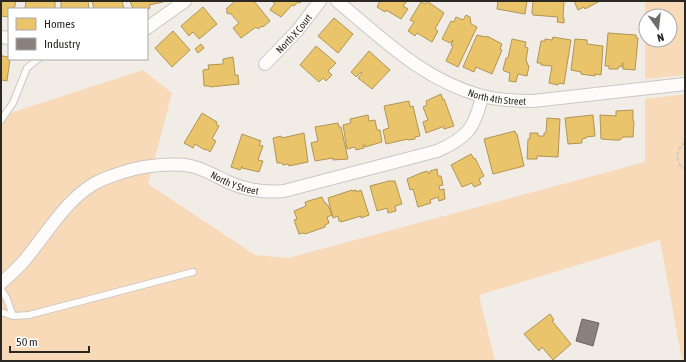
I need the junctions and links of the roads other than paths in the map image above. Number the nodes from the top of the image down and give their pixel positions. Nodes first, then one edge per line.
1 (185, 1) edge
2 (320, 1) edge
3 (338, 1) edge
4 (148, 27) edge
5 (37, 60) edge
6 (265, 64) dead end
7 (685, 84) edge
8 (482, 96) junction
9 (1, 120) edge
10 (193, 272) dead end
11 (1, 283) edge
12 (1, 289) edge
13 (1, 312) edge
14 (13, 316) junction

1 - 4 street
2 - 6 street, North X Court
3 - 8 street, North 4th Street
5 - 9 lane
7 - 8 street, North 4th Street
8 - 11 street, North Y Street
10 - 14 lane
12 - 14 lane
13 - 14 lane

